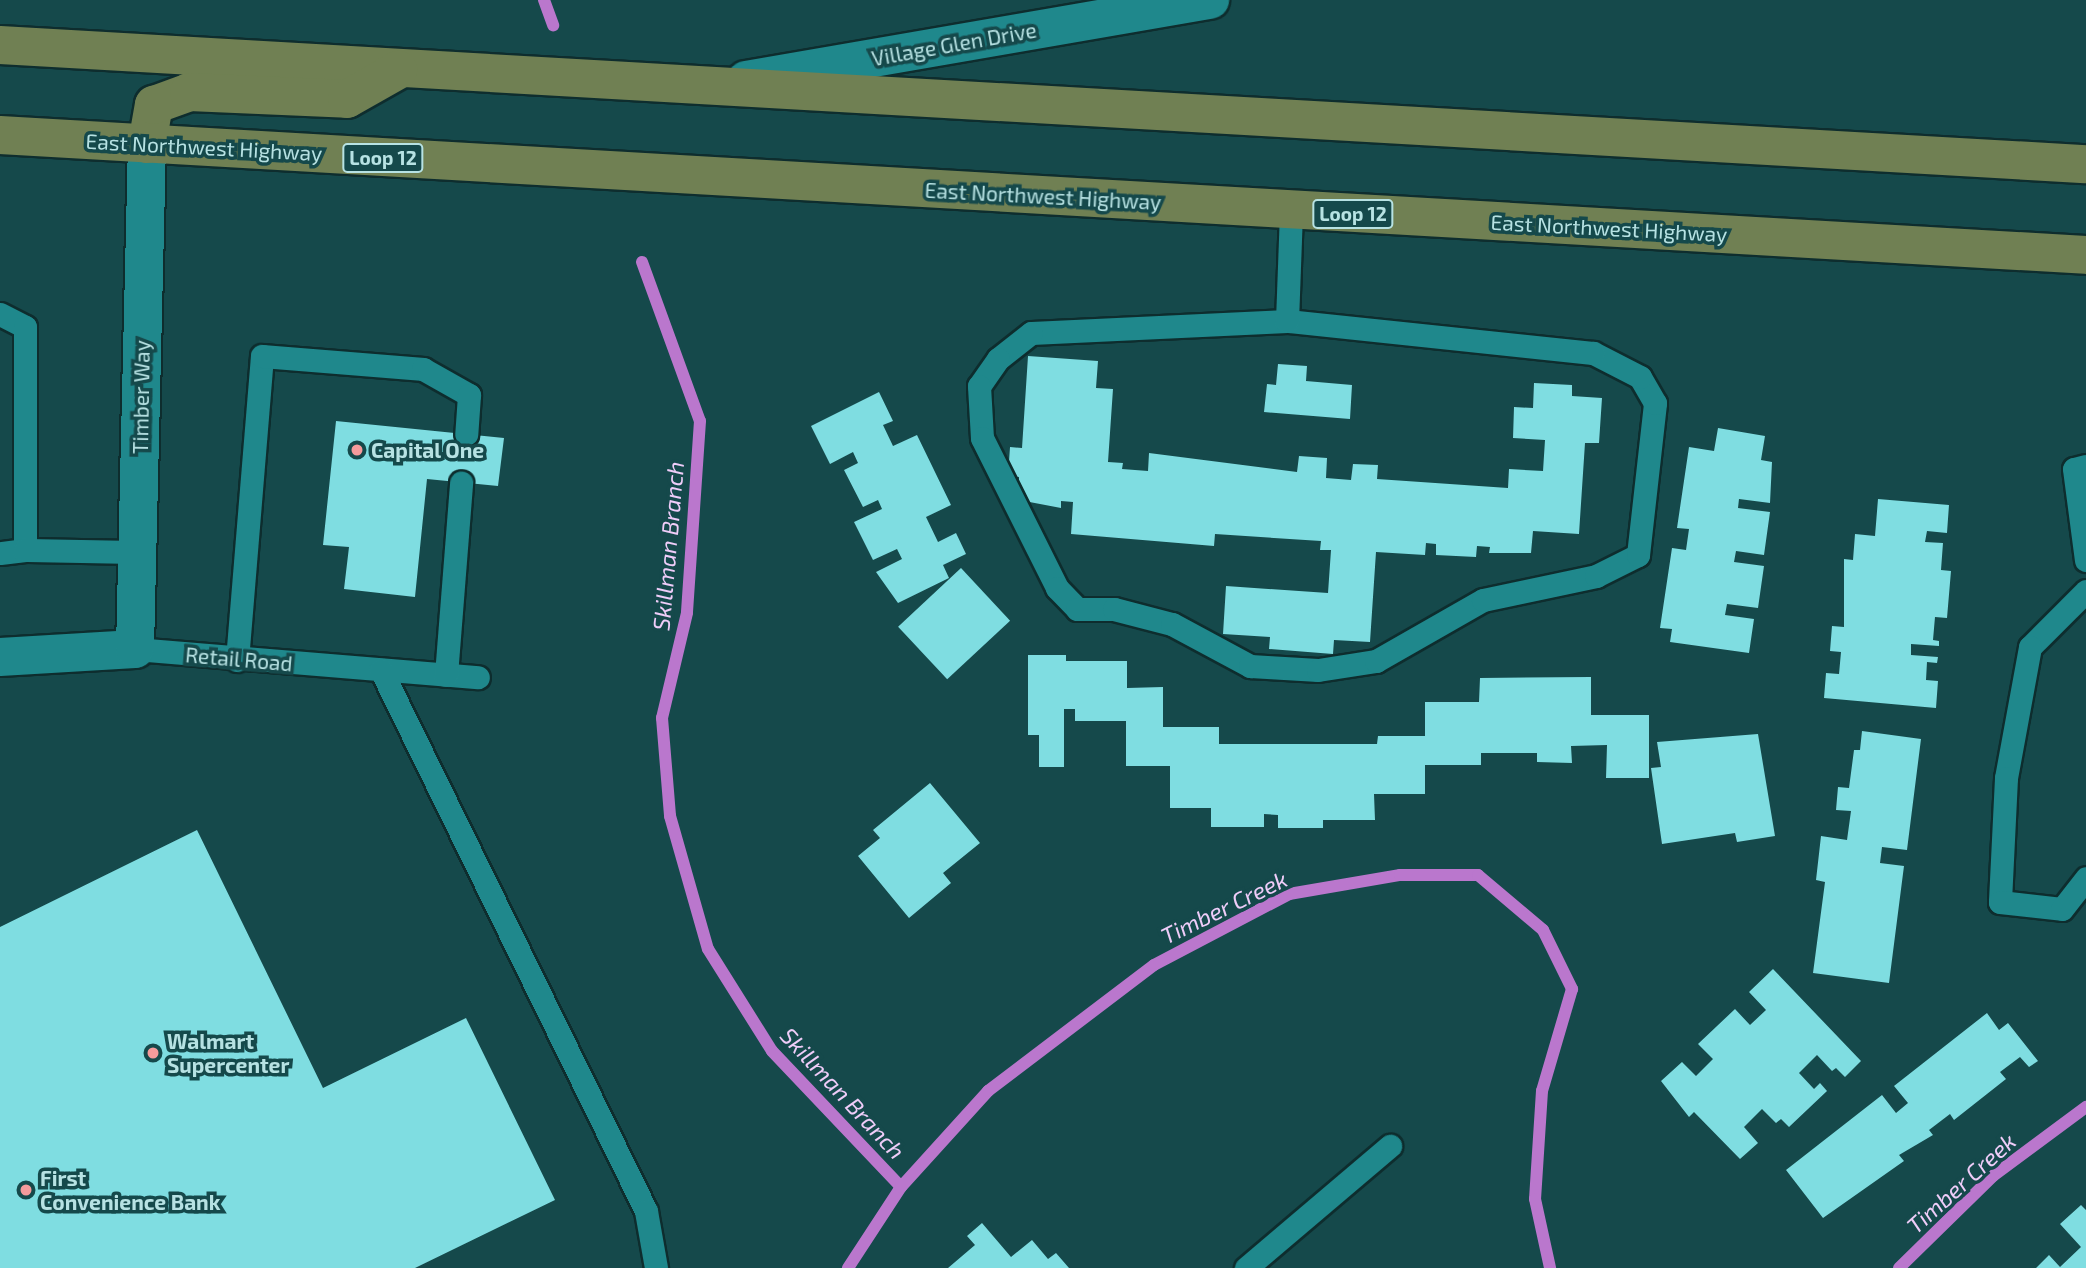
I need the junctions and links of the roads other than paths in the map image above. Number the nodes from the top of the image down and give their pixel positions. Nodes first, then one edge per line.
1 (1210, 0) edge
2 (0, 46) edge
3 (398, 70) junction
4 (698, 88) junction
5 (0, 135) edge
6 (147, 144) junction
7 (2086, 164) edge
8 (1291, 211) junction
9 (2086, 255) edge
10 (0, 314) edge
11 (1287, 321) junction
12 (466, 434) dead end
13 (2086, 466) edge
14 (461, 483) dead end
15 (24, 550) junction
16 (137, 552) junction
17 (0, 553) edge
18 (2086, 560) edge
19 (2086, 591) edge
20 (135, 649) junction
21 (0, 657) edge
22 (237, 660) junction
23 (382, 670) junction
24 (446, 675) junction
25 (478, 677) dead end
26 (2086, 878) edge
27 (1390, 1146) dead end
28 (656, 1268) edge
29 (1246, 1268) edge

1 - 4 street, Village Glen Drive
2 - 3 main road
3 - 4 main road
3 - 6 main road
4 - 7 main road
5 - 6 main road, East Northwest Highway / Loop 12
6 - 8 main road, East Northwest Highway / Loop 12
6 - 16 street, Timber Way
8 - 9 main road, East Northwest Highway / Loop 12
8 - 11 lane
10 - 15 lane
11 - 11 lane
12 - 22 lane
13 - 18 lane
14 - 24 lane
15 - 16 lane
15 - 17 lane
16 - 20 street, Timber Way
19 - 26 lane
20 - 21 street, Retail Road
20 - 22 lane, Retail Road
22 - 23 lane, Retail Road
23 - 24 lane, Retail Road
23 - 28 lane
24 - 25 lane, Retail Road
27 - 29 lane

